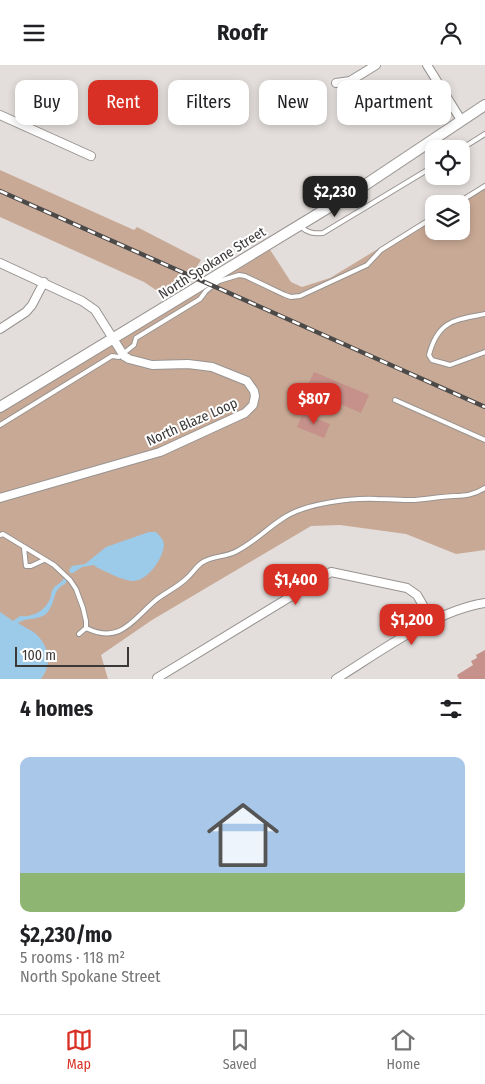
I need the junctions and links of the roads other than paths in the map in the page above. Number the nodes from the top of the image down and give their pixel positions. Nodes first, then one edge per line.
1 (376, 65) edge
2 (427, 65) edge
3 (336, 83) dead end
4 (485, 105) edge
5 (0, 115) edge
6 (461, 120) junction
7 (485, 134) edge
8 (470, 143) edge
9 (91, 156) dead end
10 (425, 171) edge
11 (485, 186) edge
12 (470, 195) edge
13 (425, 223) edge
14 (299, 225) junction
15 (0, 263) edge
16 (44, 283) junction
17 (485, 314) edge
18 (0, 329) edge
19 (114, 339) junction
20 (485, 352) edge
21 (123, 354) junction
22 (395, 400) dead end
23 (0, 407) edge
24 (0, 425) edge
25 (485, 440) edge
26 (485, 488) edge
27 (0, 499) edge
28 (0, 535) edge
29 (24, 548) junction
30 (44, 560) junction
31 (485, 603) edge
32 (432, 621) junction
33 (86, 628) junction
34 (79, 634) dead end
35 (158, 679) edge
36 (336, 679) edge

1 - 3 street
2 - 6 street
4 - 6 street, North Spokane Street
5 - 9 street
6 - 14 street, North Spokane Street
7 - 8 lane
10 - 14 lane
11 - 12 lane
13 - 21 lane
14 - 19 street, North Spokane Street
15 - 16 street
16 - 18 street
16 - 19 street
17 - 20 lane
19 - 21 street
19 - 23 street, North Spokane Street
21 - 24 lane
21 - 27 street, North Blaze Loop
22 - 25 lane
26 - 33 lane
28 - 29 lane
29 - 30 lane
29 - 30 lane
30 - 33 lane
31 - 32 street
32 - 35 street
32 - 36 street
33 - 34 lane

